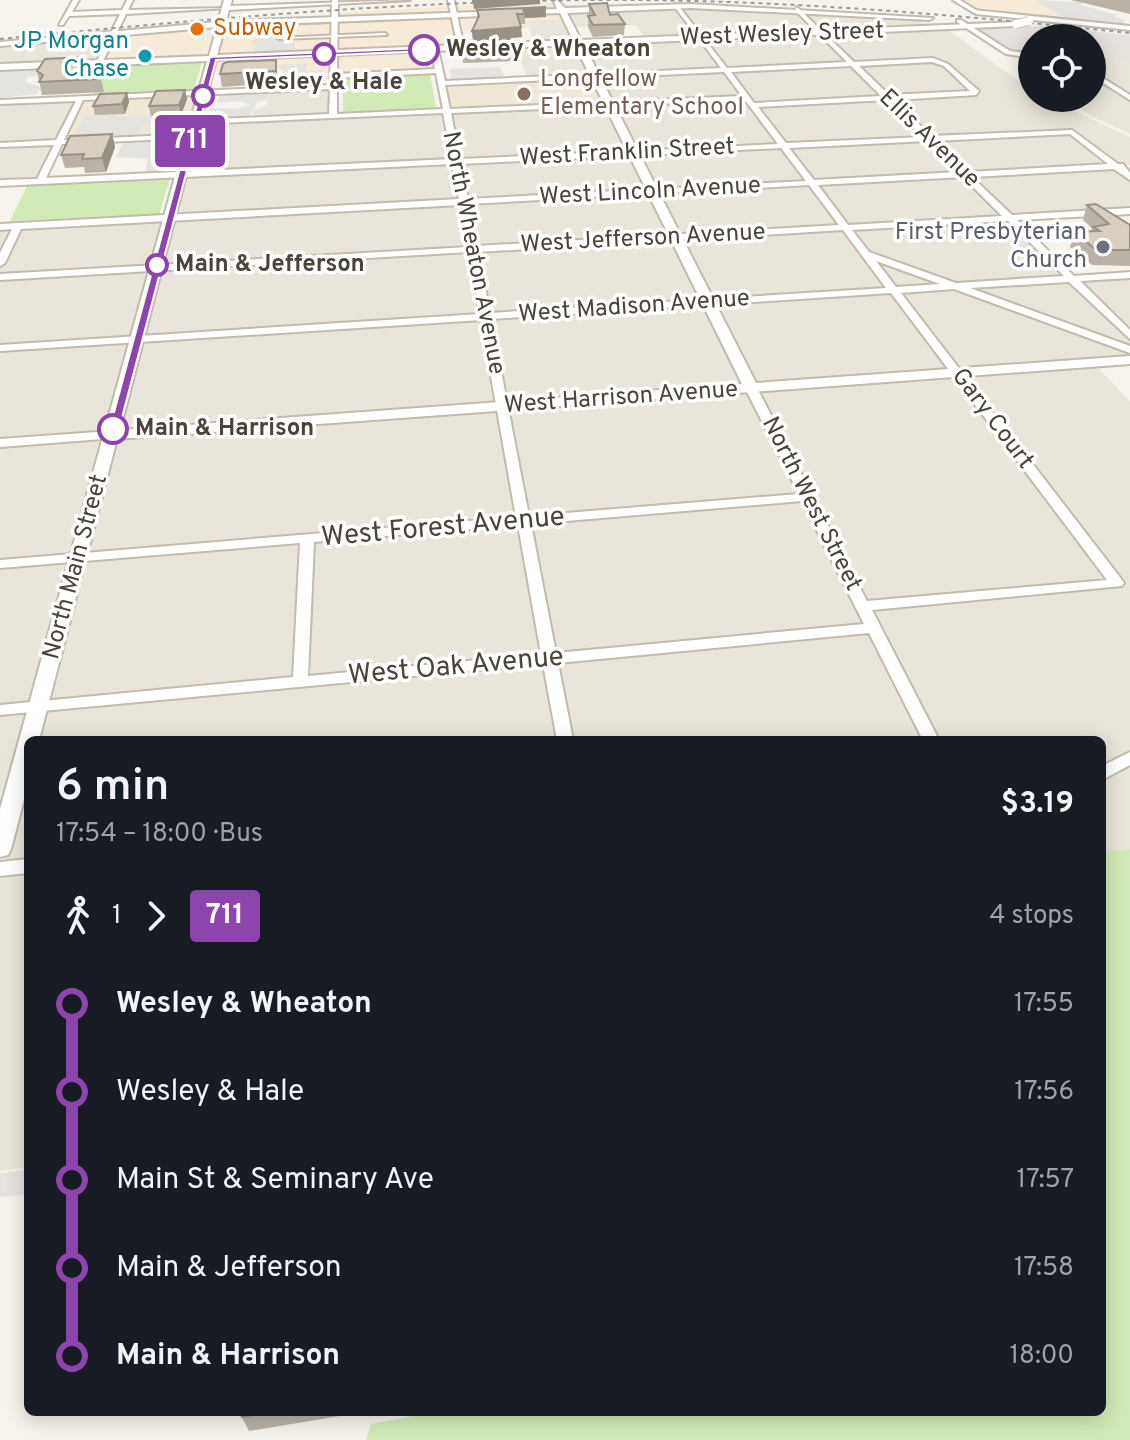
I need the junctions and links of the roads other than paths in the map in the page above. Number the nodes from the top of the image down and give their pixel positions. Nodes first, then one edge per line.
1 (76, 0) edge
2 (130, 0) edge
3 (406, 0) edge
4 (451, 0) edge
5 (557, 0) edge
6 (956, 0) edge
7 (335, 2) edge
8 (227, 4) edge
9 (677, 6) junction
10 (797, 9) junction
11 (562, 11) junction
12 (123, 12) junction
13 (976, 12) joint
14 (67, 14) junction
15 (454, 15) junction
16 (335, 19) junction
17 (1030, 19) junction
18 (959, 21) junction
19 (222, 23) junction
20 (61, 24) dead end
21 (1005, 25) junction
22 (969, 27) junction
23 (1130, 28) edge
24 (114, 32) junction
25 (821, 33) junction
26 (385, 34) dead end
27 (336, 36) junction
28 (279, 38) dead end
29 (701, 38) junction
30 (578, 43) junction
31 (0, 44) edge
32 (435, 49) junction
33 (453, 49) junction
34 (335, 53) junction
35 (1018, 54) edge
36 (213, 58) junction
37 (99, 63) junction
38 (853, 64) junction
39 (0, 67) edge
40 (725, 70) junction
41 (334, 76) junction
42 (595, 76) junction
43 (440, 77) junction
44 (1106, 82) edge
45 (1130, 86) edge
46 (333, 87) junction
47 (1113, 87) junction
48 (203, 93) junction
49 (81, 98) junction
50 (1130, 98) edge
51 (888, 99) junction
52 (750, 101) junction
53 (0, 102) edge
54 (609, 104) junction
55 (446, 111) junction
56 (333, 116) junction
57 (194, 129) junction
58 (928, 138) junction
59 (59, 142) junction
60 (0, 145) edge
61 (783, 145) junction
62 (633, 152) junction
63 (456, 161) junction
64 (1116, 166) junction
65 (1130, 166) edge
66 (182, 174) junction
67 (966, 174) junction
68 (1130, 177) edge
69 (40, 181) junction
70 (0, 183) edge
71 (812, 183) junction
72 (653, 192) junction
73 (463, 203) junction
74 (1130, 211) edge
75 (170, 217) junction
76 (1011, 218) junction
77 (18, 226) junction
78 (0, 227) edge
79 (847, 228) junction
80 (676, 238) junction
81 (472, 249) junction
82 (866, 254) junction
83 (0, 263) edge
84 (156, 268) junction
85 (1130, 275) edge
86 (0, 277) edge
87 (1074, 279) junction
88 (955, 287) junction
89 (895, 291) junction
90 (708, 303) junction
91 (485, 316) junction
92 (1130, 336) edge
93 (137, 339) junction
94 (0, 348) edge
95 (1130, 350) edge
96 (1130, 360) edge
97 (956, 373) junction
98 (751, 388) junction
99 (502, 406) junction
100 (111, 435) junction
101 (0, 443) edge
102 (807, 497) junction
103 (524, 521) junction
104 (307, 539) junction
105 (78, 558) junction
106 (0, 564) edge
107 (863, 606) junction
108 (874, 628) junction
109 (550, 658) junction
110 (300, 682) junction
111 (38, 707) junction
112 (0, 710) edge
113 (31, 736) edge
114 (564, 736) edge
115 (929, 736) edge
116 (1130, 758) edge
117 (24, 761) edge
118 (1106, 772) edge
119 (0, 849) edge
120 (24, 866) edge
121 (0, 869) edge

1 - 14 street
2 - 12 street
3 - 7 street
4 - 15 street
5 - 11 street, North West Street
6 - 13 street
7 - 8 street
7 - 16 street
8 - 12 street
8 - 19 street, North Main Street
9 - 10 street
9 - 11 street
9 - 29 street, Gary Court
10 - 18 street
10 - 25 street, Ellis Avenue
11 - 15 street
11 - 30 street, North West Street
12 - 14 street
12 - 24 street
13 - 17 street
14 - 20 street
15 - 16 street
15 - 33 street
16 - 19 street
16 - 27 street
17 - 21 street, bridge
17 - 23 street
18 - 21 street
18 - 22 street
19 - 24 street
19 - 36 street, North Main Street
21 - 22 street, West Wesley Street
22 - 25 street, West Wesley Street
22 - 35 street
24 - 31 street
24 - 37 street
25 - 29 street, West Wesley Street
25 - 38 street, Ellis Avenue
26 - 27 street
27 - 28 street
27 - 34 street
29 - 30 street, West Wesley Street
29 - 40 street, Gary Court
30 - 33 street, West Wesley Street
30 - 42 street, North West Street
32 - 33 street, West Wesley Street
32 - 34 street, West Wesley Street
32 - 43 street, North Wheaton Avenue
34 - 36 street, West Wesley Street
34 - 41 street
36 - 37 street, West Wesley Street
36 - 48 street, North Main Street
37 - 39 street, West Wesley Street
38 - 40 street
38 - 51 street, Ellis Avenue
38 - 51 street
40 - 42 street
40 - 52 street, Gary Court
41 - 43 street
41 - 46 street
42 - 43 street
42 - 54 street, North West Street
43 - 55 street, North Wheaton Avenue
44 - 47 street
45 - 47 street
46 - 48 street
46 - 56 street
47 - 50 street
48 - 49 street
48 - 57 street, North Main Street
49 - 53 street
49 - 59 street
51 - 52 street
51 - 58 street, Ellis Avenue
52 - 54 street
52 - 61 street, Gary Court
54 - 55 street
54 - 62 street, North West Street
55 - 56 street
55 - 63 street, North Wheaton Avenue
56 - 57 street
57 - 59 street
57 - 66 street, North Main Street
58 - 61 street, West Franklin Street
58 - 64 street, West Franklin Street
58 - 67 street, Ellis Avenue
59 - 60 street
59 - 69 street
61 - 62 street, West Franklin Street
61 - 71 street, Gary Court
62 - 63 street, West Franklin Street
62 - 72 street, North West Street
63 - 66 street, West Franklin Street
63 - 73 street, North Wheaton Avenue
64 - 65 street, West Lincoln Avenue
64 - 67 street, West Lincoln Avenue
64 - 68 street
66 - 69 street, West Franklin Street
66 - 75 street, North Main Street
67 - 71 street, West Lincoln Avenue
67 - 76 street, Ellis Avenue
69 - 70 street, West Franklin Street
71 - 72 street, West Lincoln Avenue
71 - 79 street, Gary Court
72 - 73 street, West Lincoln Avenue
72 - 80 street, North West Street
73 - 75 street, West Lincoln Avenue
73 - 81 street, North Wheaton Avenue
74 - 76 street, West Jefferson Avenue
75 - 77 street, West Lincoln Avenue
75 - 84 street, North Main Street
76 - 79 street, West Jefferson Avenue
76 - 87 street, Ellis Avenue
77 - 78 street, West Lincoln Avenue
77 - 83 street
79 - 80 street, West Jefferson Avenue
79 - 82 street, Gary Court
80 - 81 street, West Jefferson Avenue
80 - 90 street, North West Street
81 - 84 street, West Jefferson Avenue
81 - 91 street, North Wheaton Avenue
82 - 88 street
82 - 89 street, Gary Court
84 - 86 street, West Jefferson Avenue
84 - 93 street, North Main Street
85 - 87 street, West Madison Avenue
87 - 88 street, West Madison Avenue
87 - 92 street, Ellis Avenue
88 - 89 street, West Madison Avenue
88 - 95 street
89 - 90 street, West Madison Avenue
89 - 97 street, Gary Court
90 - 91 street, West Madison Avenue
90 - 98 street, North West Street
91 - 93 street, West Madison Avenue
91 - 99 street, North Wheaton Avenue
93 - 94 street, West Madison Avenue
93 - 100 street, North Main Street
96 - 97 street, West Harrison Avenue
97 - 98 street, West Harrison Avenue
97 - 107 street, Gary Court
98 - 99 street, West Harrison Avenue
98 - 102 street, North West Street
99 - 100 street, West Harrison Avenue
99 - 103 street, North Wheaton Avenue
100 - 101 street
100 - 105 street, North Main Street
102 - 103 street, West Forest Avenue
102 - 107 street, North West Street
103 - 104 street, West Forest Avenue
103 - 109 street, North Wheaton Avenue
104 - 105 street, West Forest Avenue
104 - 110 street
105 - 106 street, West Forest Avenue
105 - 111 street, North Main Street
107 - 108 street, North West Street
108 - 109 street, West Oak Avenue
108 - 115 street, North West Street
109 - 110 street, West Oak Avenue
109 - 114 street, North Wheaton Avenue
110 - 111 street, West Oak Avenue
111 - 112 street, West Oak Avenue
111 - 113 street, North Main Street
116 - 118 street
117 - 119 street, North Main Street
120 - 121 street

